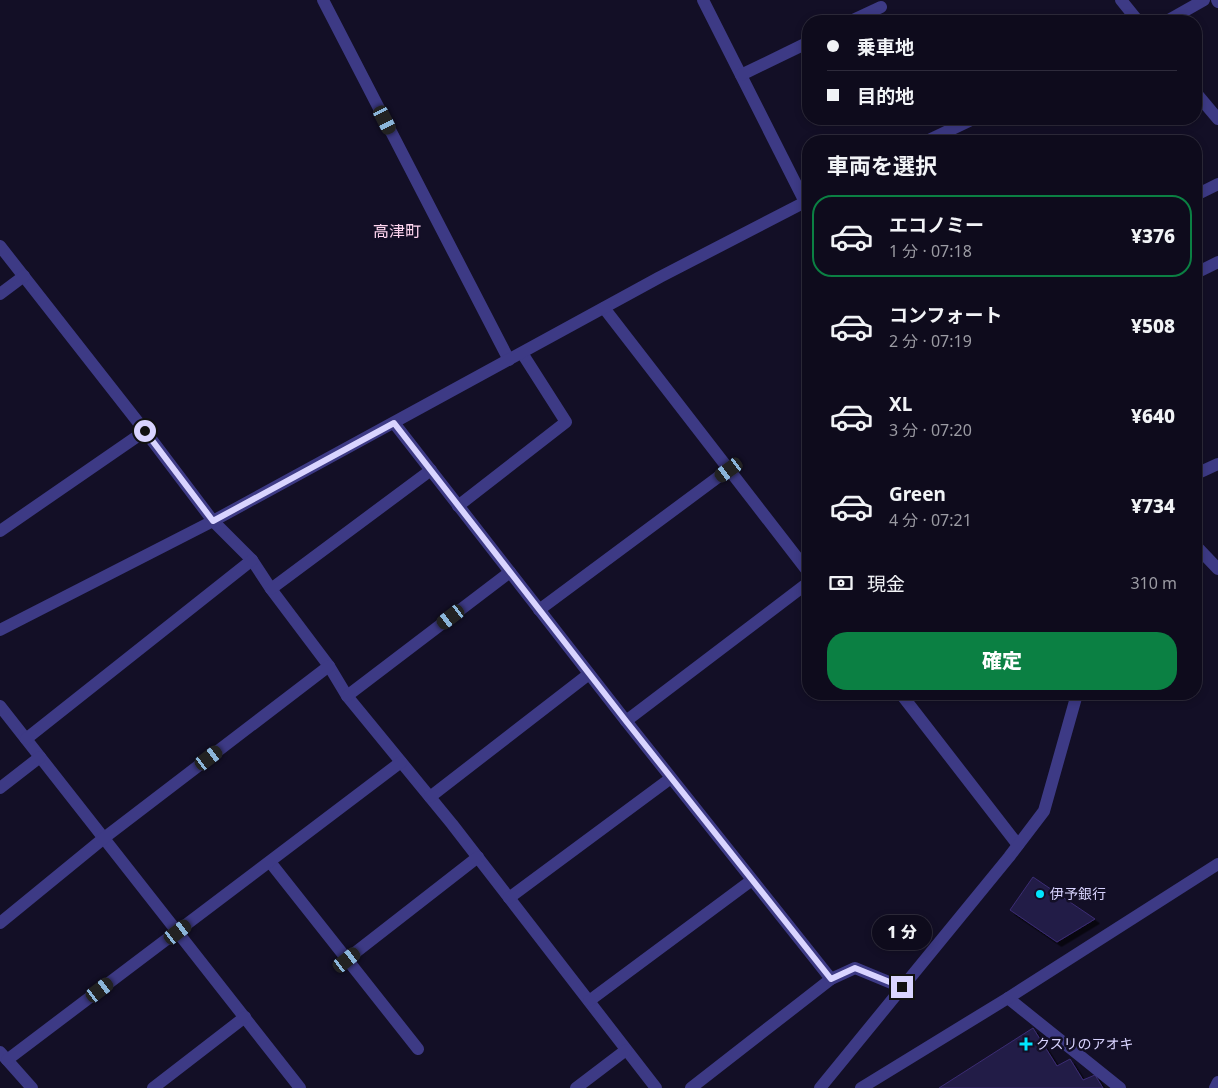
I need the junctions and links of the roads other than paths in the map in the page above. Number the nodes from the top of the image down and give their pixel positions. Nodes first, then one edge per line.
1 (323, 0) edge
2 (703, 0) edge
3 (1121, 0) edge
4 (1204, 0) edge
5 (1186, 5) edge
6 (881, 7) dead end
7 (864, 15) edge
8 (1133, 15) edge
9 (1175, 15) edge
10 (802, 45) edge
11 (741, 75) junction
12 (1202, 100) edge
13 (1218, 119) edge
14 (960, 125) edge
15 (940, 135) edge
16 (1218, 184) edge
17 (802, 191) edge
18 (1202, 193) edge
19 (802, 204) edge
20 (0, 246) edge
21 (1218, 262) edge
22 (1202, 270) edge
23 (24, 276) junction
24 (0, 294) edge
25 (604, 308) junction
26 (522, 353) junction
27 (509, 360) junction
28 (394, 423) junction
29 (145, 431) junction
30 (1218, 464) edge
31 (431, 470) junction
32 (729, 470) junction
33 (1202, 471) edge
34 (458, 506) junction
35 (213, 521) junction
36 (0, 531) edge
37 (1202, 552) edge
38 (252, 560) junction
39 (802, 564) edge
40 (1218, 569) edge
41 (510, 572) junction
42 (802, 587) edge
43 (271, 589) junction
44 (539, 610) junction
45 (0, 630) edge
46 (329, 666) junction
47 (589, 674) junction
48 (347, 696) junction
49 (907, 700) edge
50 (1076, 700) edge
51 (0, 706) edge
52 (626, 721) junction
53 (26, 739) junction
54 (40, 757) junction
55 (402, 762) junction
56 (671, 778) junction
57 (0, 788) edge
58 (430, 797) junction
59 (104, 838) junction
60 (1018, 845) junction
61 (478, 857) junction
62 (270, 862) junction
63 (1218, 864) edge
64 (752, 880) junction
65 (510, 898) junction
66 (0, 923) edge
67 (178, 932) junction
68 (347, 960) junction
69 (831, 979) junction
70 (902, 987) junction
71 (1008, 998) junction
72 (589, 1001) junction
73 (244, 1017) junction
74 (418, 1048) dead end
75 (626, 1050) junction
76 (4, 1056) edge
77 (1218, 1082) edge
78 (32, 1088) edge
79 (153, 1088) edge
80 (300, 1088) edge
81 (576, 1088) edge
82 (656, 1088) edge
83 (691, 1088) edge
84 (820, 1088) edge
85 (862, 1088) edge
86 (1120, 1088) edge
87 (1214, 1088) edge

1 - 27 street
2 - 11 street
3 - 8 street
4 - 5 street
5 - 9 street
6 - 7 street
10 - 11 street
11 - 17 street
12 - 13 street
14 - 15 street
16 - 18 street
19 - 25 street
20 - 23 street
21 - 22 street
23 - 24 street
23 - 29 street
25 - 26 street
25 - 32 street
26 - 27 street
26 - 34 street
27 - 28 street
28 - 31 street
28 - 35 street
29 - 35 street
29 - 36 street
30 - 33 street
31 - 34 street
31 - 43 street
32 - 39 street
32 - 44 street
34 - 41 street
35 - 38 street
35 - 45 street
37 - 40 street
38 - 43 street
38 - 53 street
41 - 44 street
41 - 48 street
42 - 52 street
43 - 46 street
44 - 47 street
46 - 48 street
46 - 59 street
47 - 52 street
47 - 58 street
48 - 55 street
49 - 60 street
50 - 60 street
51 - 53 street
52 - 56 street
53 - 54 street
54 - 57 street
54 - 59 street
55 - 58 street
55 - 62 street
56 - 64 street
56 - 65 street
58 - 61 street
59 - 66 street
59 - 67 street
60 - 70 street
61 - 65 street
61 - 68 street
62 - 67 street
62 - 68 street
63 - 71 street
64 - 69 street
64 - 72 street
65 - 72 street
67 - 73 street
67 - 76 street
68 - 74 street
69 - 70 street
69 - 83 street
70 - 84 street
71 - 85 street
71 - 86 street
72 - 75 street
73 - 79 street
73 - 80 street
75 - 81 street
75 - 82 street
76 - 78 street
77 - 87 street

